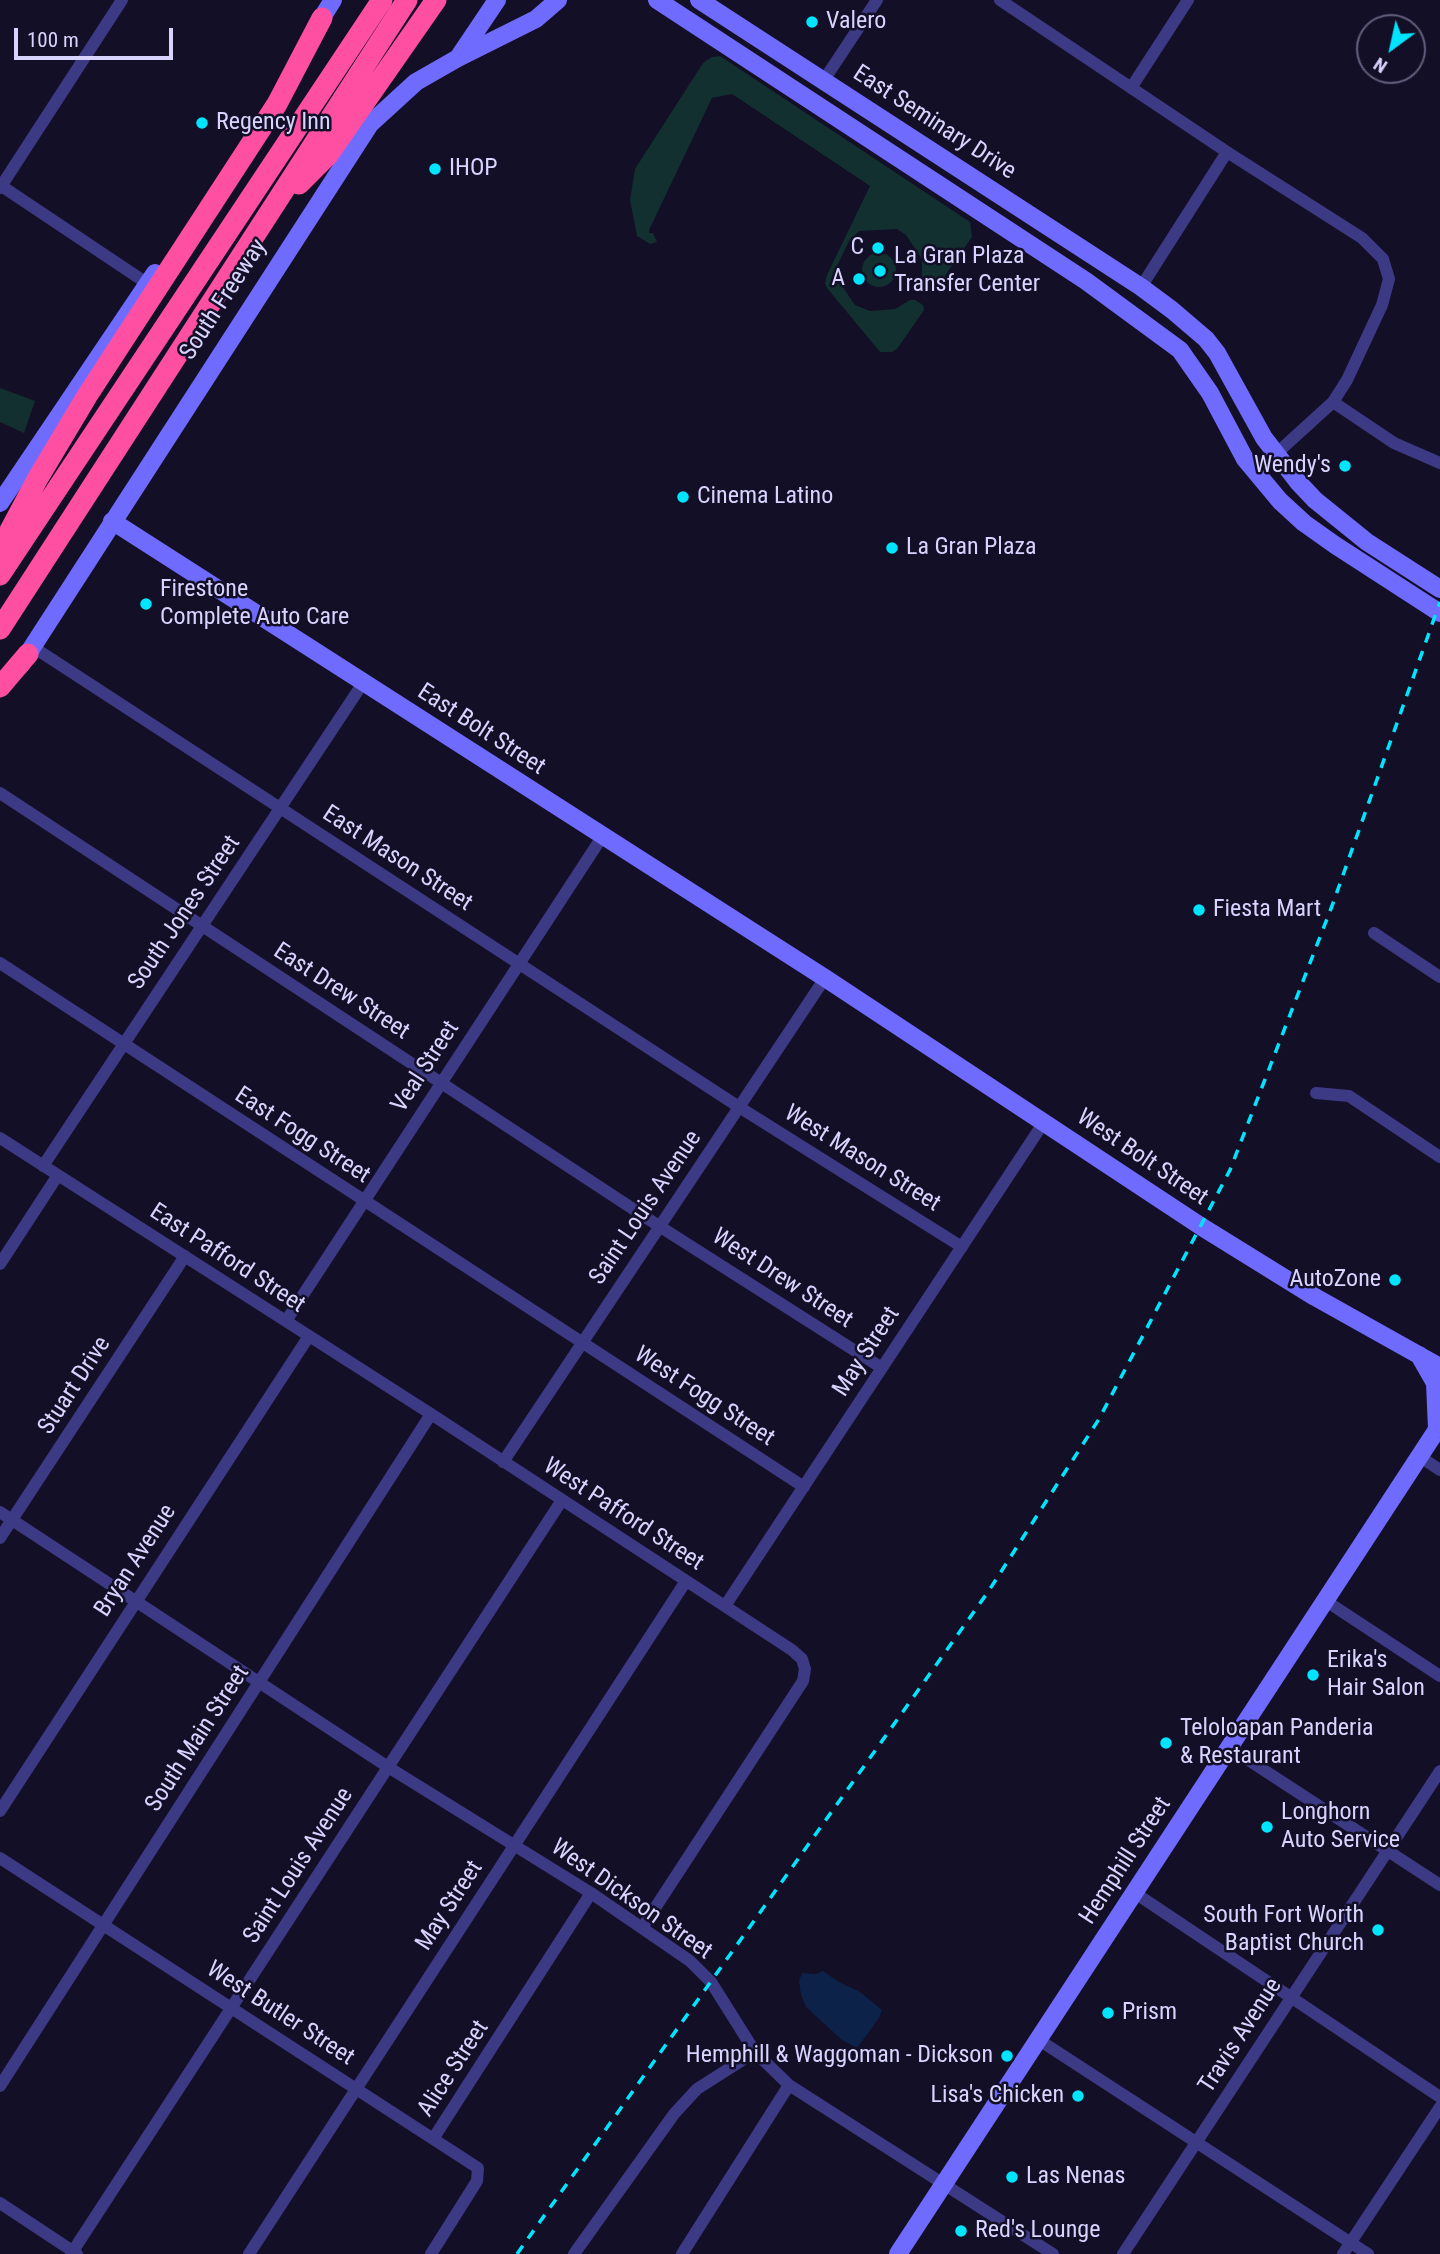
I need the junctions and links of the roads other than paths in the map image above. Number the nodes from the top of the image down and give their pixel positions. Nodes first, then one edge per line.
1 (122, 0) edge
2 (333, 0) edge
3 (382, 0) edge
4 (407, 0) edge
5 (436, 0) edge
6 (497, 0) edge
7 (558, 0) edge
8 (657, 0) edge
9 (699, 0) edge
10 (877, 0) edge
11 (1188, 0) edge
12 (1006, 2) edge
13 (322, 18) junction
14 (713, 36) junction
15 (458, 58) junction
16 (793, 60) junction
17 (824, 80) junction
18 (1130, 88) junction
19 (1227, 152) junction
20 (936, 154) junction
21 (0, 186) edge
22 (270, 212) junction
23 (995, 222) junction
24 (1065, 239) junction
25 (1086, 281) junction
26 (148, 284) junction
27 (1141, 287) junction
28 (1333, 402) junction
29 (1275, 454) junction
30 (1440, 463) edge
31 (1255, 473) junction
32 (0, 503) edge
33 (112, 521) junction
34 (0, 549) edge
35 (0, 575) edge
36 (1440, 589) edge
37 (1440, 613) edge
38 (0, 629) edge
39 (30, 651) junction
40 (363, 683) junction
41 (0, 687) edge
42 (0, 696) edge
43 (0, 793) edge
44 (280, 808) junction
45 (602, 837) junction
46 (202, 926) junction
47 (1374, 933) dead end
48 (0, 963) edge
49 (519, 963) junction
50 (1440, 977) edge
51 (825, 978) junction
52 (124, 1044) junction
53 (440, 1082) junction
54 (1316, 1093) dead end
55 (739, 1107) junction
56 (1044, 1122) junction
57 (0, 1138) edge
58 (1440, 1157) edge
59 (43, 1166) junction
60 (58, 1175) junction
61 (363, 1201) junction
62 (659, 1226) junction
63 (962, 1247) junction
64 (185, 1256) junction
65 (0, 1264) edge
66 (286, 1321) junction
67 (309, 1336) junction
68 (581, 1343) junction
69 (1419, 1355) junction
70 (1440, 1367) edge
71 (882, 1368) junction
72 (431, 1415) junction
73 (1439, 1427) edge
74 (1419, 1456) junction
75 (503, 1462) junction
76 (1440, 1470) edge
77 (804, 1487) junction
78 (562, 1500) junction
79 (0, 1512) edge
80 (12, 1520) junction
81 (0, 1538) edge
82 (686, 1581) junction
83 (135, 1600) junction
84 (1326, 1601) junction
85 (725, 1606) junction
86 (1440, 1676) edge
87 (260, 1682) junction
88 (1230, 1748) junction
89 (388, 1767) junction
90 (1440, 1771) edge
91 (0, 1811) edge
92 (515, 1845) junction
93 (1387, 1851) junction
94 (0, 1858) edge
95 (1440, 1885) edge
96 (591, 1893) junction
97 (1135, 1893) junction
98 (103, 1925) junction
99 (642, 1928) junction
100 (1292, 1997) junction
101 (232, 2008) junction
102 (1039, 2040) junction
103 (755, 2052) junction
104 (789, 2085) junction
105 (0, 2086) edge
106 (357, 2089) junction
107 (1440, 2097) edge
108 (1440, 2107) edge
109 (433, 2139) junction
110 (1196, 2142) junction
111 (944, 2183) junction
112 (0, 2203) edge
113 (1350, 2242) junction
114 (74, 2253) edge
115 (249, 2254) edge
116 (431, 2254) edge
117 (574, 2254) edge
118 (682, 2254) edge
119 (898, 2254) edge
120 (1053, 2254) edge
121 (1123, 2254) edge
122 (1343, 2254) edge
123 (1368, 2254) edge

1 - 21 street
2 - 13 main road
3 - 35 highway, South Freeway
4 - 22 highway, South Freeway
5 - 22 highway
6 - 15 main road
7 - 15 main road, South Freeway
8 - 14 main road, East Seminary Drive
9 - 16 main road, East Seminary Drive
10 - 17 street
11 - 18 street
12 - 18 street
13 - 26 main road
13 - 34 highway
14 - 16 main road
14 - 23 main road, East Seminary Drive
15 - 33 main road, South Freeway
16 - 17 main road, East Seminary Drive
17 - 20 main road, East Seminary Drive
18 - 19 street
19 - 27 street
19 - 28 street
20 - 23 main road
20 - 24 main road, East Seminary Drive
21 - 26 street
22 - 38 highway, South Freeway
23 - 24 main road
23 - 25 main road, East Seminary Drive
24 - 27 main road, East Seminary Drive
25 - 27 main road
25 - 31 main road
26 - 32 main road
27 - 29 main road, East Seminary Drive
28 - 29 street
28 - 30 street
29 - 31 street
29 - 36 main road, East Seminary Drive
31 - 37 main road
33 - 39 main road, South Freeway
33 - 40 main road, East Bolt Street
39 - 41 highway
39 - 42 main road, South Freeway
39 - 44 street, East Mason Street
40 - 44 street, South Jones Street
40 - 45 main road, East Bolt Street
43 - 46 street, East Drew Street
44 - 46 street, South Jones Street
44 - 49 street, East Mason Street
45 - 49 street, Veal Street
45 - 51 main road, East Bolt Street
46 - 52 street, South Jones Street
46 - 53 street, East Drew Street
47 - 50 street
48 - 52 street, East Fogg Street
49 - 53 street, Veal Street
49 - 55 street, East Mason Street
51 - 55 street, Saint Louis Avenue
51 - 56 main road, West Bolt Street
52 - 59 street, South Jones Street
52 - 61 street, East Fogg Street
53 - 61 street, Veal Street
53 - 62 street, East Drew Street
54 - 58 street
55 - 62 street, Saint Louis Avenue
55 - 63 street, West Mason Street
56 - 63 street, May Street
56 - 69 main road, West Bolt Street
57 - 59 street, East Pafford Street
59 - 60 street, East Pafford Street
60 - 64 street, East Pafford Street
60 - 65 street
61 - 66 street, Veal Street
61 - 68 street, East Fogg Street
62 - 68 street, Saint Louis Avenue
62 - 71 street, West Drew Street
63 - 71 street, May Street
64 - 66 street, East Pafford Street
64 - 80 street, Stuart Drive
66 - 67 street, East Pafford Street
67 - 72 street, East Pafford Street
67 - 83 street, Bryan Avenue
68 - 75 street, Saint Louis Avenue
68 - 77 street, West Fogg Street
69 - 70 main road, West Bolt Street
69 - 73 main road
71 - 77 street, May Street
72 - 75 street, West Pafford Street
72 - 87 street, South Main Street
73 - 74 main road, Hemphill Street
74 - 76 street
74 - 84 main road, Hemphill Street
75 - 78 street, West Pafford Street
77 - 85 street, May Street
78 - 82 street, West Pafford Street
78 - 89 street, Saint Louis Avenue
79 - 80 street, West Dickson Street
80 - 81 street, Stuart Drive
80 - 83 street, West Dickson Street
82 - 85 street, West Pafford Street
82 - 92 street, May Street
83 - 87 street, West Dickson Street
83 - 91 street, Bryan Avenue
84 - 86 street
84 - 88 main road, Hemphill Street
85 - 99 street, West Pafford Street
87 - 89 street, West Dickson Street
87 - 98 street, South Main Street
88 - 93 street
88 - 97 main road, Hemphill Street
89 - 92 street, West Dickson Street
89 - 101 street, Saint Louis Avenue
90 - 93 street, Travis Avenue
92 - 96 street, West Dickson Street
92 - 106 street, May Street
93 - 95 street
93 - 100 street, Travis Avenue
94 - 98 street, West Butler Street
96 - 99 street, West Dickson Street
96 - 109 street, Alice Street
97 - 100 street
97 - 102 main road, Hemphill Street
98 - 101 street, West Butler Street
98 - 105 street, South Main Street
99 - 103 street, West Dickson Street
100 - 107 street
100 - 110 street, Travis Avenue
101 - 106 street, West Butler Street
101 - 114 street, Saint Louis Avenue
102 - 110 street
102 - 111 main road, Hemphill Street
103 - 104 street, West Dickson Street
103 - 117 street
104 - 111 street, West Dickson Street
104 - 118 street
106 - 109 street, West Butler Street
106 - 115 street, May Street
108 - 113 street
109 - 116 street, Alice Street
110 - 113 street
110 - 121 street, Travis Avenue
111 - 119 main road, Hemphill Street
111 - 120 street, West Dickson Street
112 - 114 street
113 - 122 street
113 - 123 street

